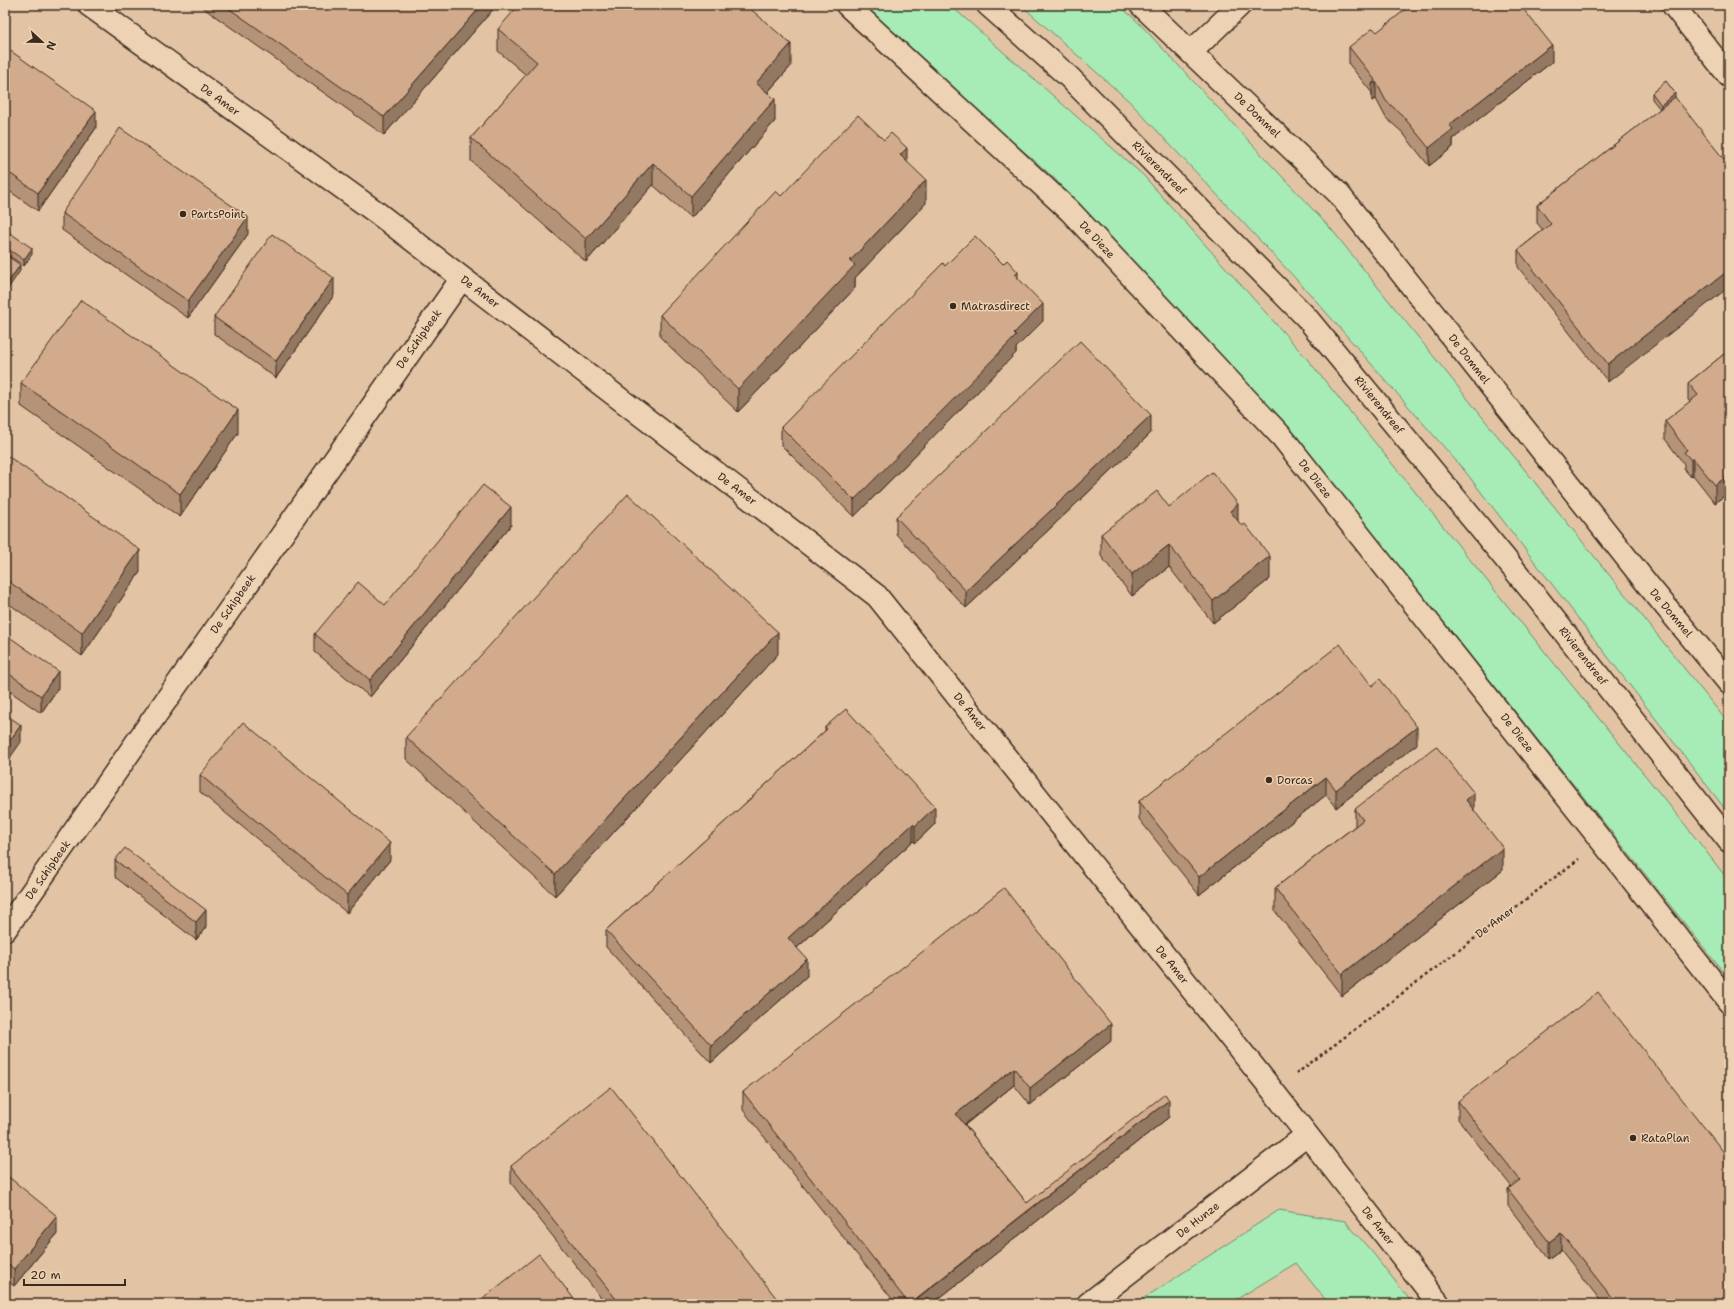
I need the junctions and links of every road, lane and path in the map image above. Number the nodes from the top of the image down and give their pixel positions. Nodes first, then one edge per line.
1 (89, 5) edge
2 (847, 5) edge
3 (988, 5) edge
4 (1142, 5) edge
5 (1240, 5) edge
6 (1673, 5) edge
7 (1191, 52) junction
8 (1729, 76) edge
9 (462, 278) junction
10 (1729, 683) edge
11 (1603, 841) junction
12 (1729, 841) edge
13 (5, 930) edge
14 (1729, 1002) edge
15 (1273, 1091) junction
16 (1307, 1135) junction
17 (1088, 1304) edge
18 (1439, 1304) edge

1 - 9 street, De Amer
2 - 11 street, De Dieze
3 - 12 street, Rivierendreef
4 - 7 street, De Dommel
5 - 7 street
6 - 8 street
7 - 10 street, De Dommel
9 - 13 street, De Schipbeek
9 - 15 street, De Amer
11 - 14 street, De Dieze
11 - 15 path, De Amer
15 - 16 street, De Amer
16 - 17 street, De Hunze
16 - 18 street, De Amer

